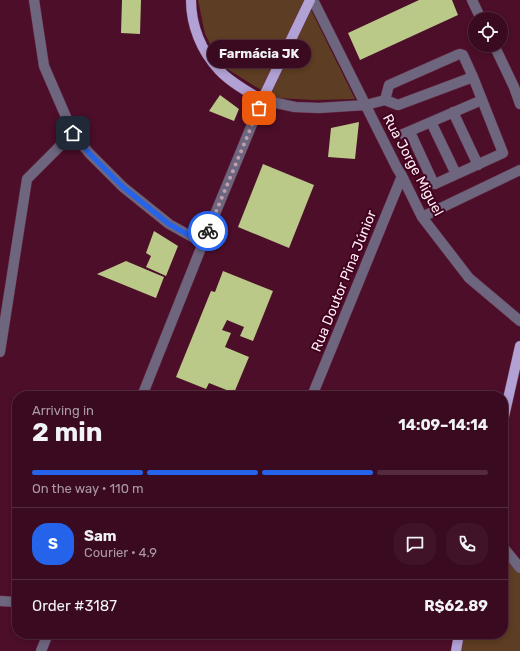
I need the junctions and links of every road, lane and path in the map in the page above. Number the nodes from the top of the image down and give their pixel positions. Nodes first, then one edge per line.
1 (34, 0) edge
2 (191, 0) edge
3 (310, 0) edge
4 (313, 0) edge
5 (472, 0) edge
6 (478, 12) edge
7 (497, 52) edge
8 (473, 77) junction
9 (262, 100) junction
10 (385, 100) junction
11 (482, 100) junction
12 (520, 104) edge
13 (366, 105) junction
14 (453, 112) junction
15 (431, 122) junction
16 (73, 133) junction
17 (478, 164) junction
18 (520, 170) edge
19 (456, 174) junction
20 (402, 176) junction
21 (422, 217) junction
22 (203, 243) junction
23 (520, 321) edge
24 (520, 346) edge
25 (0, 352) edge
26 (144, 391) edge
27 (314, 391) edge
28 (508, 399) edge
29 (508, 552) edge
30 (518, 563) edge
31 (0, 601) edge
32 (12, 602) edge
33 (46, 639) edge
34 (458, 639) edge
35 (41, 651) edge
36 (456, 651) edge

1 - 16 street
2 - 9 main road
3 - 9 main road
4 - 13 street, Rua Jorge Miguel
5 - 6 street
7 - 12 street
8 - 10 street
8 - 10 street
8 - 11 street
9 - 13 street
9 - 22 street
10 - 13 street
11 - 14 street
11 - 17 street
13 - 20 street, Rua Jorge Miguel
14 - 15 street
14 - 17 street
15 - 19 street
15 - 19 street
16 - 22 street
16 - 25 street
17 - 19 street
18 - 21 street
20 - 21 street, Rua Jorge Miguel
20 - 27 street, Rua Doutor Pina Júnior
21 - 23 street, Rua Jorge Miguel
22 - 26 street
24 - 28 main road
29 - 30 street
31 - 32 street
33 - 35 street
34 - 36 main road

